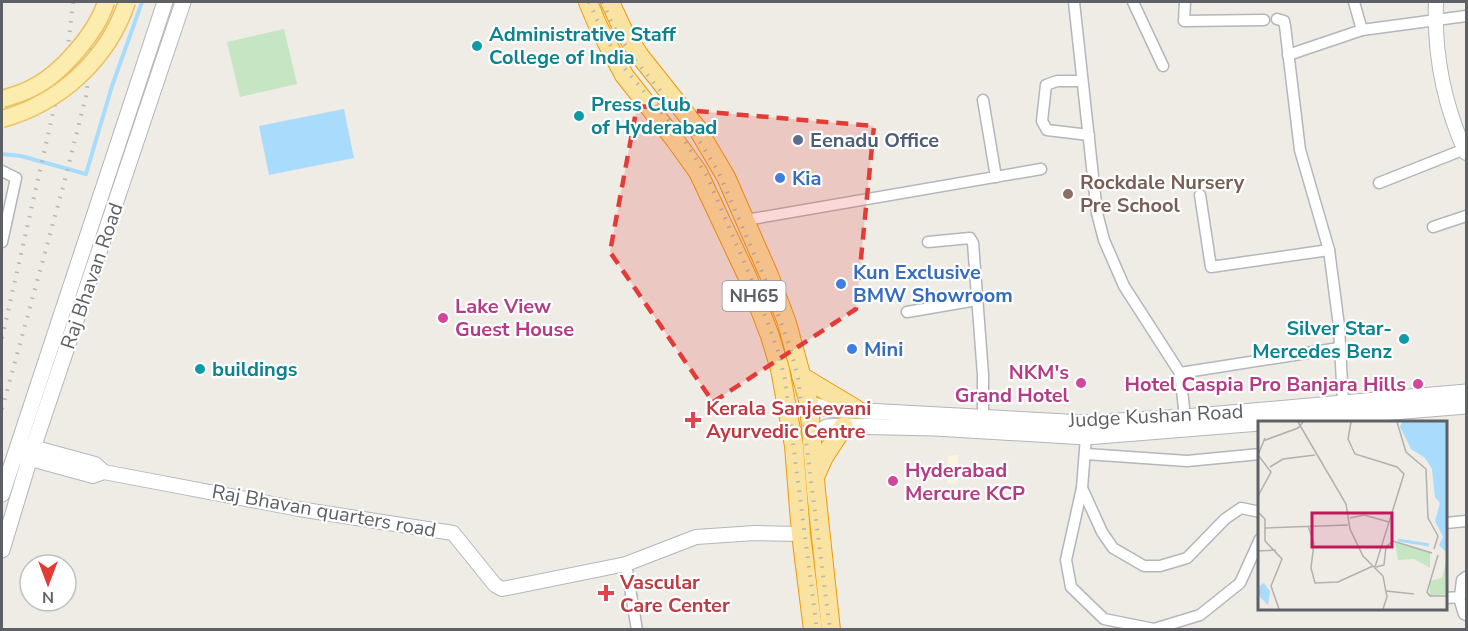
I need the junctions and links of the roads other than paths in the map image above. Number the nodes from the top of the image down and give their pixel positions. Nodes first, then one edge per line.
1 (106, 2) edge
2 (127, 2) edge
3 (165, 2) edge
4 (183, 2) edge
5 (588, 2) edge
6 (610, 2) edge
7 (1074, 2) edge
8 (1132, 2) edge
9 (1185, 2) edge
10 (1354, 2) edge
11 (1436, 2) edge
12 (1467, 16) edge
13 (1277, 19) dead end
14 (1264, 20) dead end
15 (1435, 21) junction
16 (1362, 30) junction
17 (1288, 55) junction
18 (1164, 66) dead end
19 (1083, 81) junction
20 (2, 99) edge
21 (983, 100) dead end
22 (2, 119) edge
23 (1089, 135) junction
24 (1466, 151) edge
25 (1041, 169) dead end
26 (2, 171) edge
27 (726, 177) junction
28 (996, 177) junction
29 (1379, 183) dead end
30 (708, 193) junction
31 (1200, 195) dead end
32 (1467, 216) edge
33 (746, 220) junction
34 (1433, 227) dead end
35 (2, 242) edge
36 (928, 243) dead end
37 (1329, 250) junction
38 (977, 300) junction
39 (907, 312) dead end
40 (1339, 348) junction
41 (1180, 373) junction
42 (801, 376) junction
43 (1467, 392) edge
44 (1342, 402) junction
45 (809, 404) junction
46 (1467, 406) edge
47 (829, 409) junction
48 (856, 410) junction
49 (983, 417) junction
50 (1185, 417) junction
51 (1397, 417) edge
52 (1319, 421) edge
53 (1258, 423) edge
54 (828, 430) junction
55 (1086, 437) junction
56 (16, 448) junction
57 (32, 453) junction
58 (1086, 454) junction
59 (1258, 454) edge
60 (815, 479) junction
61 (1083, 488) junction
62 (2, 494) edge
63 (1258, 512) edge
64 (1467, 520) edge
65 (1447, 524) edge
66 (801, 534) junction
67 (1258, 543) edge
68 (2, 550) edge
69 (626, 564) junction
70 (1467, 577) edge
71 (1447, 598) edge
72 (1459, 598) junction
73 (1467, 615) edge
74 (637, 630) edge
75 (813, 630) edge
76 (831, 630) edge

1 - 20 main road, bridge
2 - 22 main road, bridge
3 - 56 main road, Raj Bhavan Road
4 - 57 main road, Raj Bhavan Road
5 - 30 highway, NH65
6 - 27 highway, NH65
7 - 19 street
8 - 18 street
9 - 14 street
10 - 16 street
11 - 15 street
12 - 15 street
13 - 17 street
15 - 16 street
15 - 24 street
16 - 17 street
17 - 37 street
19 - 23 street
19 - 23 street
21 - 28 street
23 - 41 street
24 - 29 street
25 - 28 street
26 - 35 street
27 - 30 highway
27 - 33 highway, NH65
28 - 33 street
30 - 66 highway, NH65
31 - 37 street
32 - 34 street
33 - 42 highway, NH65
36 - 38 street
37 - 40 street
38 - 39 street
38 - 49 street
40 - 41 street
40 - 44 street
41 - 50 street
42 - 45 highway, NH65
42 - 48 highway
43 - 44 main road, Judge Kushan Road
44 - 50 main road, Judge Kushan Road
45 - 47 main road, Judge Kushan Road
45 - 54 highway, NH65
46 - 51 main road, Judge Kushan Road
47 - 48 main road, Judge Kushan Road
47 - 54 main road
48 - 49 main road, Judge Kushan Road
49 - 50 main road, Judge Kushan Road
51 - 52 main road, Judge Kushan Road
53 - 55 main road, Judge Kushan Road
54 - 55 main road, Judge Kushan Road
54 - 60 highway, NH65
54 - 60 highway
55 - 58 street
56 - 57 street, Raj Bhavan quarters road
56 - 62 main road, Raj Bhavan Road
57 - 68 main road, Raj Bhavan Road
57 - 69 street, Raj Bhavan quarters road
58 - 59 street
58 - 61 street
60 - 76 highway, NH65
61 - 63 street
61 - 67 street
64 - 65 street
66 - 69 street, Raj Bhavan quarters road
66 - 75 highway, NH65
69 - 74 street
70 - 72 street
71 - 72 street
72 - 73 street

